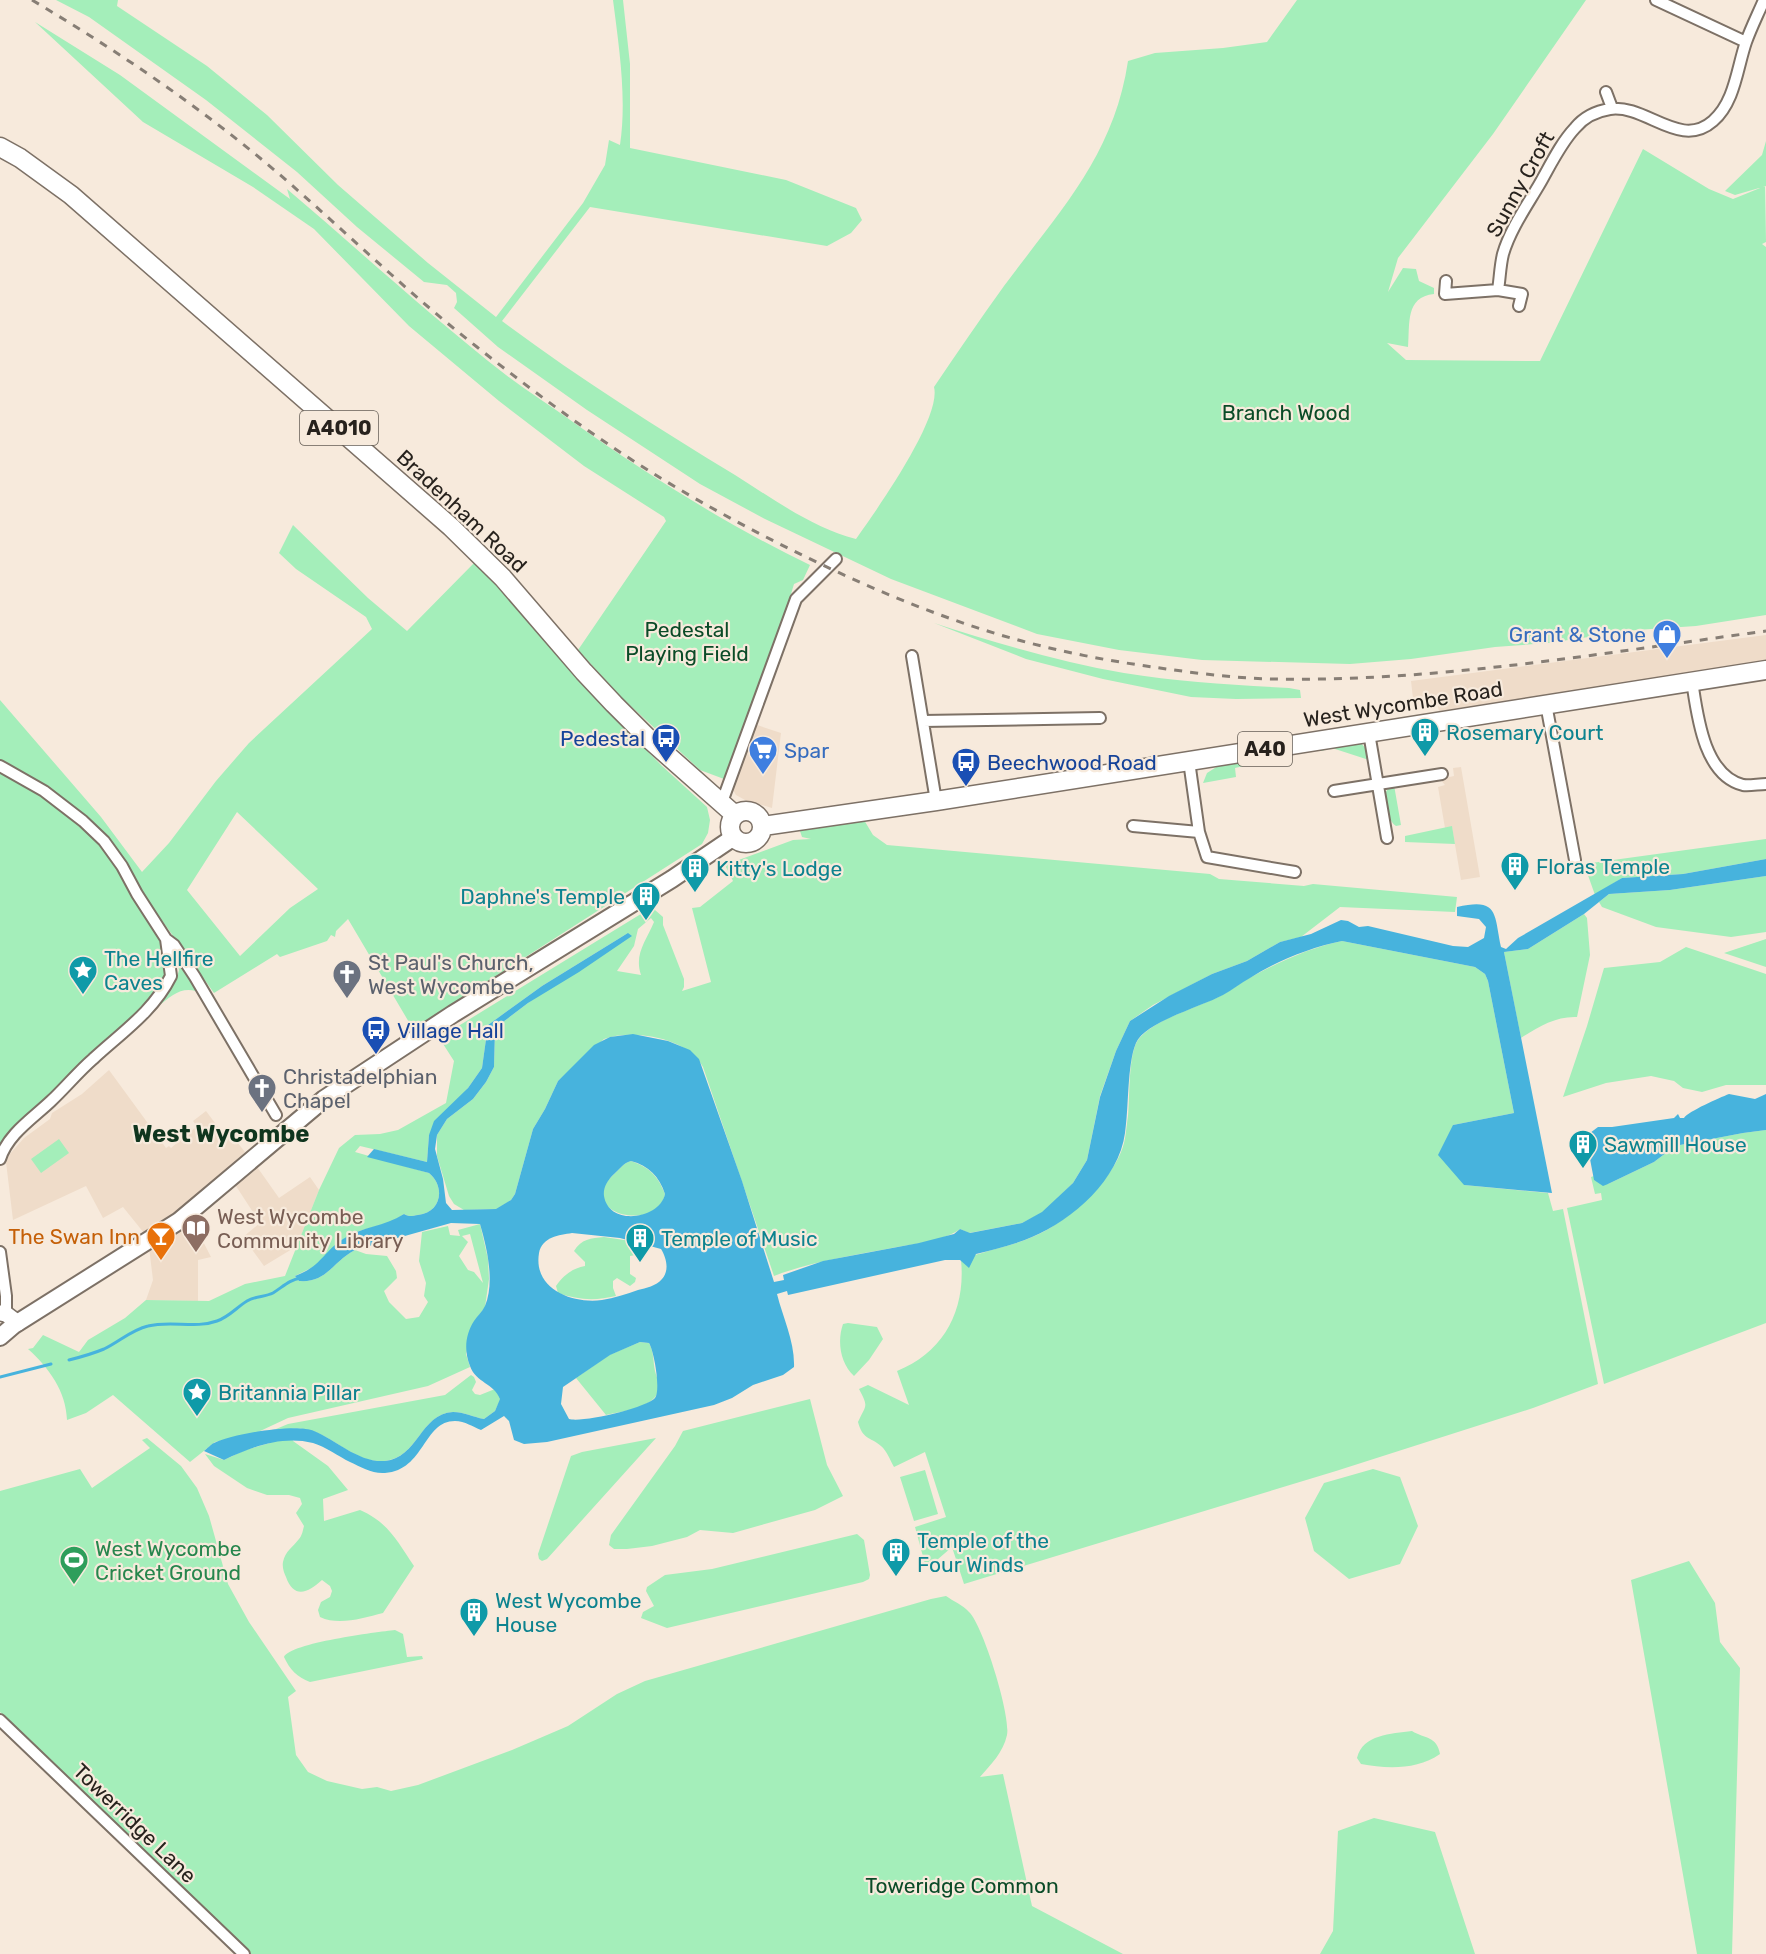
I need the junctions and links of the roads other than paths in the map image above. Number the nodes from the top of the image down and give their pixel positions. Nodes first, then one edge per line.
1 (1656, 0) edge
2 (1684, 0) edge
3 (1764, 0) edge
4 (1678, 11) junction
5 (1746, 42) junction
6 (1606, 92) dead end
7 (1612, 108) junction
8 (0, 147) edge
9 (1446, 281) dead end
10 (1498, 290) junction
11 (1519, 306) dead end
12 (837, 559) dead end
13 (912, 656) dead end
14 (1766, 670) edge
15 (1692, 681) junction
16 (1546, 704) junction
17 (1100, 718) dead end
18 (923, 721) junction
19 (1369, 733) junction
20 (1189, 761) junction
21 (0, 766) edge
22 (1442, 774) dead end
23 (1378, 784) junction
24 (1766, 784) edge
25 (1334, 791) dead end
26 (936, 801) junction
27 (728, 809) junction
28 (763, 826) junction
29 (1133, 826) dead end
30 (1199, 832) junction
31 (734, 837) junction
32 (1387, 838) dead end
33 (1575, 860) dead end
34 (1295, 872) dead end
35 (166, 939) junction
36 (282, 1123) junction
37 (0, 1159) edge
38 (0, 1252) edge
39 (8, 1317) edge
40 (0, 1337) edge
41 (0, 1720) edge
42 (244, 1954) edge

1 - 4 street
2 - 4 street
3 - 5 street
4 - 5 street
5 - 7 street
6 - 7 street
7 - 10 street, Sunny Croft
8 - 27 highway, Bradenham Road / A4010
9 - 10 street
10 - 11 street
12 - 27 street
13 - 18 street
14 - 15 highway, West Wycombe Road / A40
15 - 16 highway, West Wycombe Road / A40
15 - 24 street
16 - 19 highway, West Wycombe Road / A40
16 - 33 street
17 - 18 street
18 - 26 street
19 - 20 highway, West Wycombe Road / A40
19 - 23 street
20 - 26 highway, West Wycombe Road / A40
20 - 30 street
21 - 35 street
22 - 23 street
23 - 25 street
23 - 32 street
26 - 28 highway, West Wycombe Road / A40
27 - 28 highway
27 - 31 highway
28 - 31 highway, A40
29 - 30 street
30 - 34 street
31 - 36 main road, A40
35 - 36 street
35 - 37 street
36 - 39 main road, A40
38 - 39 street
39 - 40 main road, A40
41 - 42 street, Towerridge Lane

